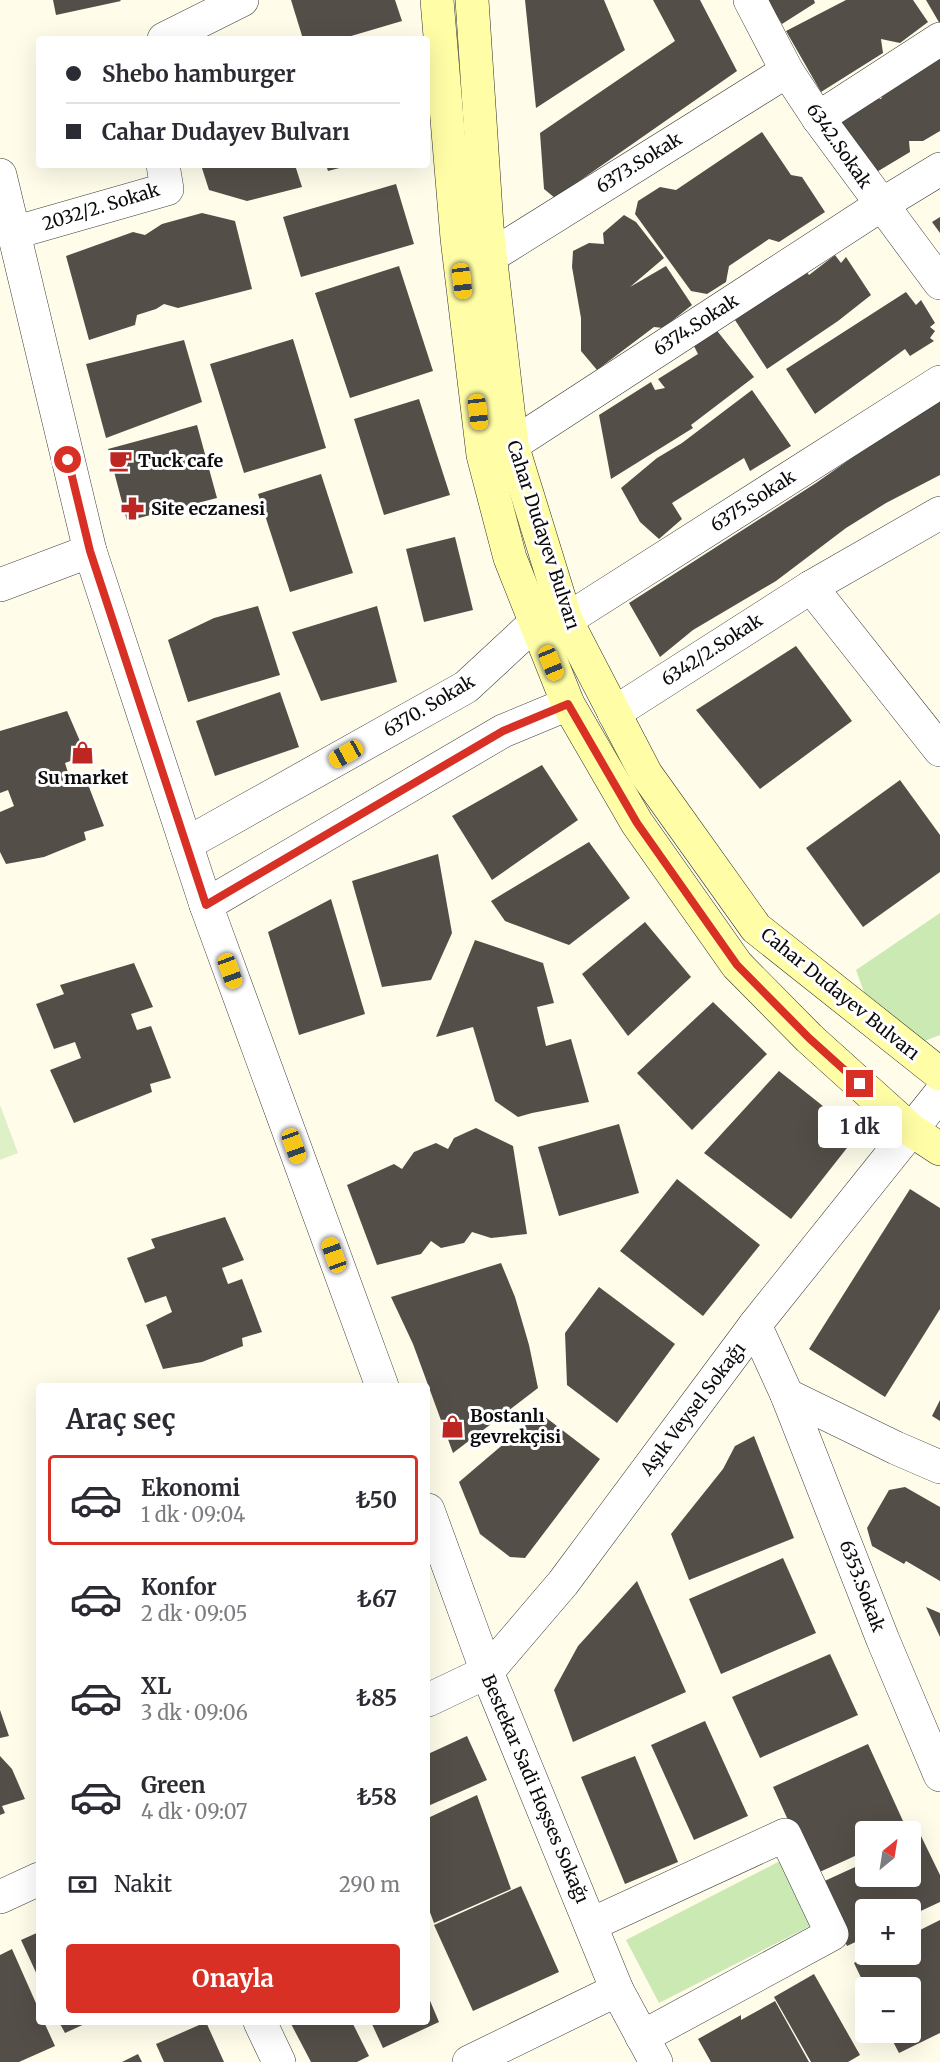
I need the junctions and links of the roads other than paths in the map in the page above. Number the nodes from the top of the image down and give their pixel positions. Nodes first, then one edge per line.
1 (242, 0) edge
2 (437, 0) edge
3 (472, 0) edge
4 (750, 0) edge
5 (170, 36) edge
6 (940, 39) edge
7 (787, 71) junction
8 (818, 118) junction
9 (164, 168) edge
10 (940, 169) edge
11 (0, 175) edge
12 (881, 205) junction
13 (13, 233) junction
14 (490, 256) junction
15 (940, 283) edge
16 (940, 382) edge
17 (512, 445) junction
18 (940, 513) edge
19 (90, 551) junction
20 (0, 585) edge
21 (811, 587) junction
22 (551, 622) junction
23 (568, 704) junction
24 (614, 713) junction
25 (940, 750) edge
26 (186, 844) junction
27 (206, 905) junction
28 (940, 1074) edge
29 (940, 1094) edge
30 (911, 1130) junction
31 (940, 1149) edge
32 (755, 1325) junction
33 (381, 1383) edge
34 (788, 1395) junction
35 (940, 1467) edge
36 (430, 1515) edge
37 (487, 1672) junction
38 (430, 1699) edge
39 (940, 1775) edge
40 (36, 1880) edge
41 (0, 1897) edge
42 (592, 1924) junction
43 (617, 1990) junction
44 (261, 2025) edge
45 (649, 2049) edge
46 (279, 2062) edge
47 (469, 2062) edge

1 - 5 street
2 - 22 main road, Cahar Dudayev Bulvarı
3 - 14 main road, Cahar Dudayev Bulvarı
4 - 7 street, 6342.Sokak
6 - 8 street
7 - 8 street, 6342.Sokak
7 - 14 street, 6373.Sokak
8 - 12 street, 6342.Sokak
9 - 13 street, 2032/2. Sokak
10 - 12 street, 6374.Sokak
11 - 13 street
12 - 15 street, 6342.Sokak
12 - 17 street, 6374.Sokak
13 - 19 street
14 - 17 main road, Cahar Dudayev Bulvarı
16 - 22 street, 6375.Sokak
17 - 22 main road, Cahar Dudayev Bulvarı
18 - 21 street, 6342/2.Sokak
19 - 20 street
19 - 26 street
21 - 24 street, 6342/2.Sokak
21 - 25 street
22 - 23 main road, Cahar Dudayev Bulvarı
22 - 24 main road, Cahar Dudayev Bulvarı
22 - 26 street, 6370. Sokak
23 - 27 street
23 - 30 main road, Cahar Dudayev Bulvarı
24 - 28 main road, Cahar Dudayev Bulvarı
26 - 27 street
27 - 33 street
29 - 30 street, Aşık Veysel Sokağı
30 - 31 main road, Cahar Dudayev Bulvarı
30 - 32 street, Aşık Veysel Sokağı
32 - 34 street, 6353.Sokak
32 - 37 street, Aşık Veysel Sokağı
34 - 35 street
34 - 39 street, 6353.Sokak
36 - 37 street, Bestekar Sadi Hoşses Sokağı
37 - 38 street, Aşık Veysel Sokağı
37 - 42 street, Bestekar Sadi Hoşses Sokağı
40 - 41 street
42 - 43 street, Bestekar Sadi Hoşses Sokağı
42 - 45 street
43 - 45 street, Bestekar Sadi Hoşses Sokağı
43 - 47 street
44 - 46 street

